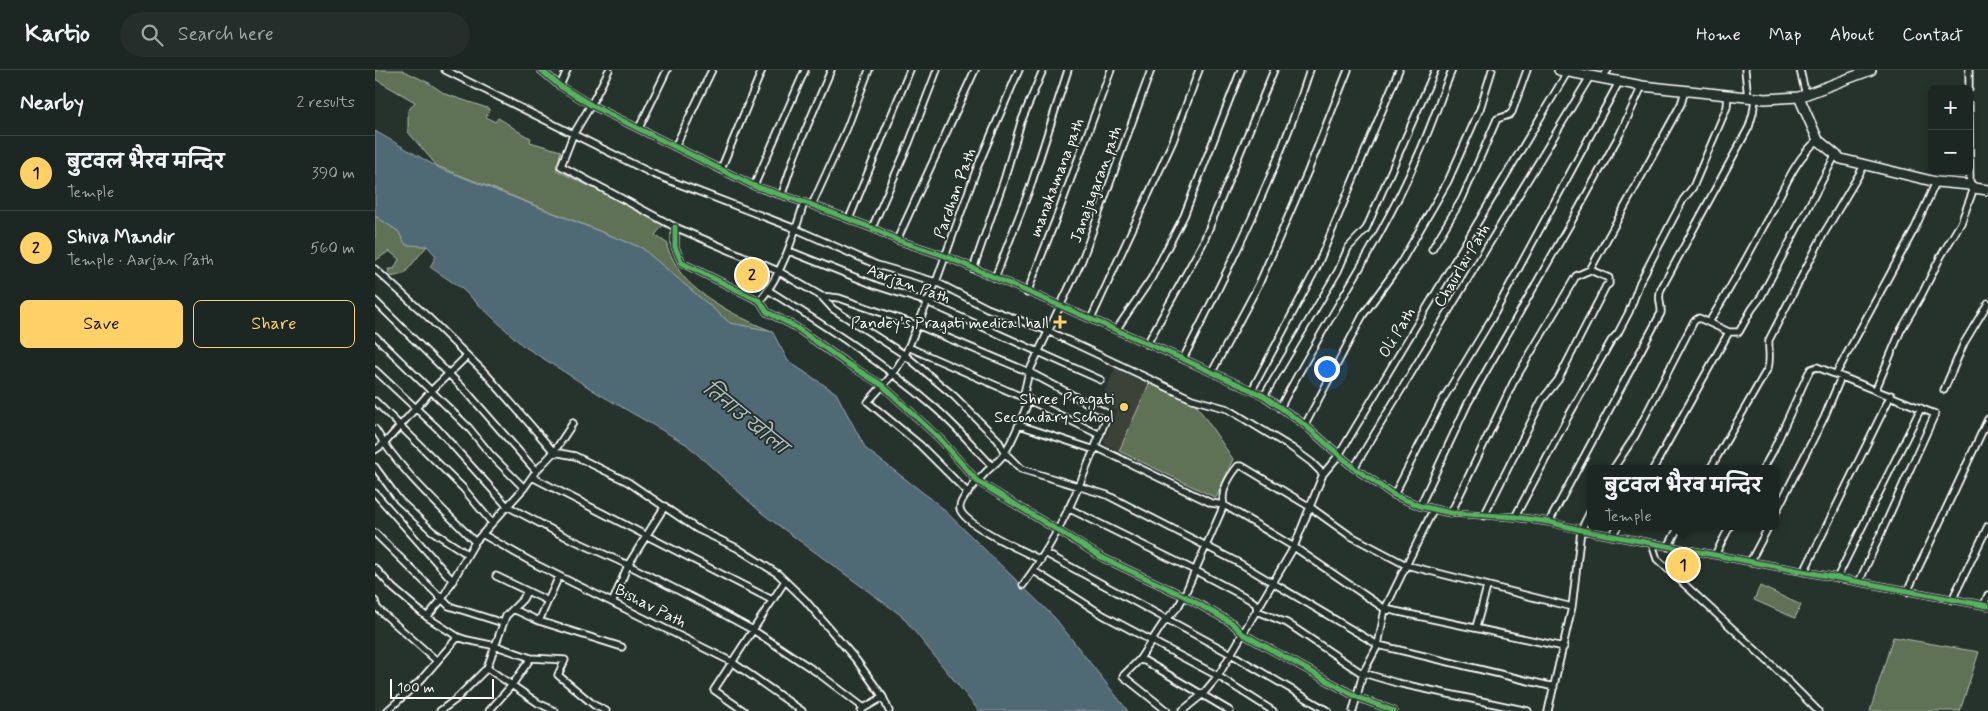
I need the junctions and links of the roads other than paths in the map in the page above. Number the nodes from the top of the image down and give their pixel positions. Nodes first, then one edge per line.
1 (445, 70) edge
2 (541, 70) edge
3 (567, 70) edge
4 (609, 70) edge
5 (667, 70) edge
6 (712, 70) edge
7 (762, 70) edge
8 (805, 70) edge
9 (831, 70) edge
10 (869, 70) edge
11 (910, 70) edge
12 (937, 70) edge
13 (975, 70) edge
14 (1019, 70) edge
15 (1043, 70) edge
16 (1068, 70) edge
17 (1111, 70) edge
18 (1151, 70) edge
19 (1199, 70) edge
20 (1241, 70) edge
21 (1274, 70) edge
22 (1310, 70) edge
23 (1348, 70) edge
24 (1399, 70) edge
25 (1435, 70) edge
26 (1452, 70) edge
27 (1492, 70) edge
28 (1527, 70) edge
29 (1608, 70) edge
30 (1745, 70) edge
31 (1800, 70) edge
32 (1871, 70) edge
33 (1969, 70) edge
34 (1564, 71) edge
35 (1591, 76) junction
36 (1602, 78) junction
37 (1619, 82) junction
38 (1969, 85) edge
39 (560, 86) junction
40 (1642, 86) junction
41 (1685, 91) junction
42 (1728, 95) junction
43 (1802, 96) junction
44 (1751, 98) junction
45 (591, 105) junction
46 (639, 128) junction
47 (1970, 130) edge
48 (573, 135) junction
49 (1818, 140) junction
50 (675, 147) junction
51 (1835, 156) junction
52 (1864, 166) junction
53 (721, 169) junction
54 (1936, 182) junction
55 (754, 186) junction
56 (1972, 187) junction
57 (1988, 190) edge
58 (782, 194) junction
59 (804, 203) junction
60 (812, 205) junction
61 (849, 219) junction
62 (675, 226) junction
63 (872, 228) junction
64 (796, 229) junction
65 (897, 240) junction
66 (1432, 249) dead end
67 (789, 251) junction
68 (945, 256) junction
69 (375, 269) edge
70 (973, 269) junction
71 (1590, 270) junction
72 (779, 271) junction
73 (995, 278) junction
74 (937, 282) junction
75 (768, 290) junction
76 (1027, 293) junction
77 (821, 296) junction
78 (375, 301) edge
79 (760, 301) junction
80 (927, 302) junction
81 (1988, 303) edge
82 (1059, 305) junction
83 (1091, 319) junction
84 (1709, 322) junction
85 (917, 325) junction
86 (1048, 330) junction
87 (1116, 330) junction
88 (1729, 332) junction
89 (375, 336) edge
90 (1147, 344) junction
91 (907, 346) junction
92 (1038, 353) junction
93 (905, 355) junction
94 (467, 356) junction
95 (1183, 359) junction
96 (375, 370) edge
97 (1029, 372) junction
98 (1212, 372) junction
99 (448, 374) junction
100 (893, 374) junction
101 (1838, 376) junction
102 (1101, 380) dead end
103 (882, 385) junction
104 (1875, 389) junction
105 (1252, 390) junction
106 (1943, 390) dead end
107 (431, 391) junction
108 (1264, 396) junction
109 (1891, 396) junction
110 (1029, 400) junction
111 (375, 401) edge
112 (417, 408) junction
113 (1280, 408) junction
114 (1921, 408) junction
115 (1988, 419) edge
116 (573, 423) dead end
117 (1019, 425) junction
118 (1305, 425) junction
119 (400, 426) junction
120 (375, 429) edge
121 (1100, 435) junction
122 (384, 444) junction
123 (1095, 448) junction
124 (375, 450) edge
125 (554, 452) junction
126 (1005, 453) junction
127 (1339, 455) junction
128 (1616, 465) edge
129 (1655, 465) edge
130 (1712, 465) edge
131 (1765, 465) edge
132 (993, 466) junction
133 (375, 467) edge
134 (1355, 468) junction
135 (536, 470) junction
136 (1323, 474) junction
137 (532, 477) junction
138 (977, 482) junction
139 (1080, 486) junction
140 (524, 488) junction
141 (375, 493) edge
142 (968, 493) junction
143 (1394, 495) junction
144 (1224, 505) junction
145 (507, 506) junction
146 (665, 506) junction
147 (1421, 506) junction
148 (1779, 506) edge
149 (1310, 507) junction
150 (1069, 508) junction
151 (1433, 510) junction
152 (1451, 513) junction
153 (1484, 516) junction
154 (1515, 517) junction
155 (1587, 518) edge
156 (1549, 522) junction
157 (492, 523) junction
158 (1988, 526) edge
159 (1057, 529) junction
160 (1581, 530) junction
161 (1616, 530) edge
162 (1677, 530) edge
163 (1728, 530) edge
164 (1767, 530) edge
165 (375, 533) edge
166 (482, 534) junction
167 (647, 535) junction
168 (1612, 536) junction
169 (475, 542) junction
170 (1652, 544) junction
171 (1205, 545) junction
172 (1294, 547) junction
173 (1668, 547) junction
174 (1045, 553) junction
175 (467, 554) junction
176 (1715, 556) junction
177 (1041, 560) junction
178 (1750, 562) junction
179 (628, 565) junction
180 (1406, 565) junction
181 (375, 568) edge
182 (1194, 570) junction
183 (1033, 572) junction
184 (1804, 572) junction
185 (496, 576) dead end
186 (559, 576) junction
187 (1837, 578) junction
188 (785, 581) junction
189 (453, 582) junction
190 (1859, 582) junction
191 (1273, 584) junction
192 (1023, 585) dead end
193 (1487, 587) junction
194 (527, 591) junction
195 (1907, 592) junction
196 (1988, 595) edge
197 (1184, 596) junction
198 (442, 599) junction
199 (772, 600) junction
200 (1952, 600) junction
201 (375, 601) edge
202 (548, 601) junction
203 (613, 601) junction
204 (1986, 605) edge
205 (1572, 607) junction
206 (513, 609) junction
207 (1385, 609) junction
208 (1257, 611) junction
209 (427, 617) junction
210 (1167, 620) junction
211 (539, 621) junction
212 (503, 623) junction
213 (1476, 627) junction
214 (753, 630) junction
215 (1243, 634) junction
216 (458, 636) junction
217 (1151, 640) junction
218 (1378, 645) junction
219 (496, 646) junction
220 (622, 647) dead end
221 (1563, 647) junction
222 (1231, 654) junction
223 (531, 658) junction
224 (1139, 660) junction
225 (437, 661) junction
226 (732, 662) junction
227 (487, 668) junction
228 (1363, 673) junction
229 (1218, 676) junction
230 (512, 685) junction
231 (1554, 687) junction
232 (1203, 694) junction
233 (883, 697) junction
234 (1357, 697) junction
235 (863, 709) edge
236 (741, 710) edge
237 (387, 711) edge
238 (440, 711) edge
239 (489, 711) edge
240 (555, 711) edge
241 (606, 711) edge
242 (802, 711) edge
243 (889, 711) edge
244 (1167, 711) edge
245 (1182, 711) edge
246 (1230, 711) edge
247 (1273, 711) edge
248 (1328, 711) edge
249 (1353, 711) edge
250 (1393, 711) edge
251 (1529, 711) edge
252 (1548, 711) edge
253 (1818, 711) edge

1 - 48 street
2 - 39 street
3 - 39 street
4 - 45 street
5 - 46 street
6 - 50 street
7 - 53 street
8 - 55 street
9 - 58 street
10 - 60 street
11 - 61 street
12 - 63 street
13 - 65 street
14 - 68 street, Pardhan Path
15 - 70 street
16 - 73 street
17 - 76 street, manakamana path
18 - 82 street, Janajagaran path
19 - 83 street
20 - 87 street
21 - 90 street
22 - 95 street
23 - 98 street
24 - 105 street
25 - 108 street
26 - 113 street
27 - 118 street
28 - 66 street
29 - 36 street
30 - 44 street
31 - 43 street
32 - 43 street
33 - 38 street
34 - 35 street
34 - 127 street, Oli Path
35 - 36 street
35 - 134 street, Chaurlai Path
36 - 37 street
37 - 40 street
37 - 143 street
39 - 45 street
40 - 41 street
40 - 147 street
41 - 42 street
41 - 71 street
42 - 44 street
42 - 154 street
43 - 44 street
43 - 49 street
44 - 156 street
45 - 46 street
45 - 48 street
46 - 50 street
47 - 56 street
48 - 62 street
48 - 64 street
49 - 51 street
49 - 84 street
50 - 53 street
51 - 52 street
51 - 88 street
52 - 54 street
52 - 130 street
53 - 55 street
54 - 56 street
54 - 101 street
55 - 58 street
56 - 57 street
56 - 104 street
58 - 59 street
59 - 60 street
59 - 64 street
60 - 61 street
61 - 63 street
62 - 72 street
62 - 79 street
63 - 65 street
64 - 67 street
64 - 74 street
65 - 68 street
67 - 72 street
67 - 80 street, Aarjan Path
68 - 70 street
68 - 74 street, Pardhan Path
69 - 94 street
70 - 73 street
71 - 152 street
71 - 153 street
72 - 75 street
72 - 77 street
73 - 76 street
74 - 80 street, Pardhan Path
74 - 86 street
75 - 79 street
75 - 100 street
76 - 82 street
77 - 85 street
77 - 93 street
78 - 99 street
79 - 103 street
80 - 85 street, Pardhan Path
80 - 92 street, Aarjan Path
81 - 106 street
82 - 83 street
82 - 86 street, Janajagaran path
83 - 87 street
84 - 88 street
84 - 128 street
85 - 91 street, Pardhan Path
85 - 97 street
86 - 92 street, Janajagaran path
86 - 136 street
87 - 90 street
88 - 129 street
89 - 107 street
90 - 95 street
91 - 93 street, Pardhan Path
91 - 110 street
92 - 97 street, Janajagaran path
92 - 102 street, Aarjan Path
93 - 100 street, Pardhan Path
93 - 126 street
94 - 99 street
94 - 125 street
95 - 98 street
96 - 112 street
97 - 110 street, Janajagaran path
97 - 121 street
98 - 105 street
99 - 107 street
99 - 135 street
100 - 103 street, Pardhan Path
100 - 132 street
101 - 104 street
101 - 131 street
101 - 148 street
103 - 138 street
103 - 142 street, Pardhan Path
104 - 109 street
105 - 108 street
107 - 112 street
107 - 140 street
108 - 113 street
109 - 114 street
109 - 184 street
110 - 117 street
110 - 121 street
111 - 119 street
112 - 119 street
112 - 145 street
113 - 118 street
114 - 187 street
114 - 190 street
115 - 195 street
116 - 125 street
117 - 123 street
117 - 126 street
118 - 127 street
119 - 122 street
119 - 157 street
120 - 122 street
121 - 123 street
122 - 124 street
122 - 169 street
123 - 139 street
123 - 144 street
125 - 135 street
125 - 146 street
126 - 132 street
126 - 139 street
127 - 134 street
127 - 136 street, Oli Path
132 - 138 street
133 - 175 street
134 - 143 street
135 - 137 street
136 - 149 street, Oli Path
137 - 140 street
137 - 167 street
138 - 142 street
138 - 159 street
139 - 150 street
139 - 171 street
140 - 145 street
141 - 189 street
142 - 177 street
143 - 147 street
144 - 149 street
144 - 171 street
144 - 172 street
145 - 157 street
145 - 179 street
146 - 167 street
146 - 188 street
147 - 151 street
149 - 172 street, Oli Path
149 - 180 street
150 - 159 street
150 - 182 street
151 - 152 street
151 - 180 street
152 - 153 street
153 - 154 street
154 - 156 street
155 - 160 street
156 - 160 street
157 - 166 street
158 - 200 street
159 - 174 street
159 - 197 street
160 - 168 street
160 - 205 street
161 - 168 street
162 - 173 street
163 - 176 street
164 - 178 street
165 - 198 street
166 - 169 street
166 - 186 street, Bishav Path
167 - 179 street
167 - 199 street
168 - 170 street
169 - 175 street
170 - 173 street
170 - 253 street
171 - 182 street
171 - 191 street
172 - 191 street, Oli Path
172 - 207 street
173 - 176 street
174 - 177 street
174 - 210 street
175 - 189 street
176 - 178 street
177 - 183 street
178 - 184 street
179 - 203 street
179 - 214 street
180 - 193 street
180 - 207 street
181 - 209 street
182 - 197 street
182 - 208 street
183 - 192 street
183 - 217 street
184 - 187 street
185 - 194 street
186 - 202 street
186 - 203 street, Bishav Path
187 - 190 street
188 - 199 street
188 - 233 street
189 - 198 street
190 - 195 street
191 - 208 street, Oli Path
191 - 218 street
193 - 205 street
193 - 213 street
194 - 202 street
194 - 206 street
195 - 200 street
196 - 204 street
197 - 210 street
197 - 215 street
198 - 209 street
198 - 212 street
199 - 214 street
200 - 204 street
201 - 225 street
202 - 211 street
203 - 226 street, Bishav Path
205 - 221 street
206 - 211 street
206 - 212 street
207 - 213 street
207 - 218 street
208 - 215 street, Oli Path
208 - 228 street
209 - 216 street
210 - 217 street
210 - 222 street
211 - 220 street
212 - 219 street
213 - 221 street
214 - 226 street
214 - 235 street
215 - 222 street, Oli Path
215 - 234 street
216 - 219 street
216 - 225 street
217 - 224 street
217 - 229 street
218 - 228 street
218 - 231 street
219 - 223 street
219 - 227 street
221 - 231 street
222 - 229 street, Oli Path
222 - 248 street
223 - 230 street
223 - 241 street
224 - 232 street
224 - 244 street
225 - 237 street
226 - 236 street
226 - 242 street, Bishav Path
227 - 230 street
227 - 238 street
228 - 234 street
228 - 251 street
229 - 232 street, Oli Path
229 - 247 street
230 - 239 street
230 - 240 street
231 - 252 street
232 - 245 street, Oli Path
232 - 246 street
233 - 235 street
233 - 243 street
234 - 249 street
234 - 250 street

